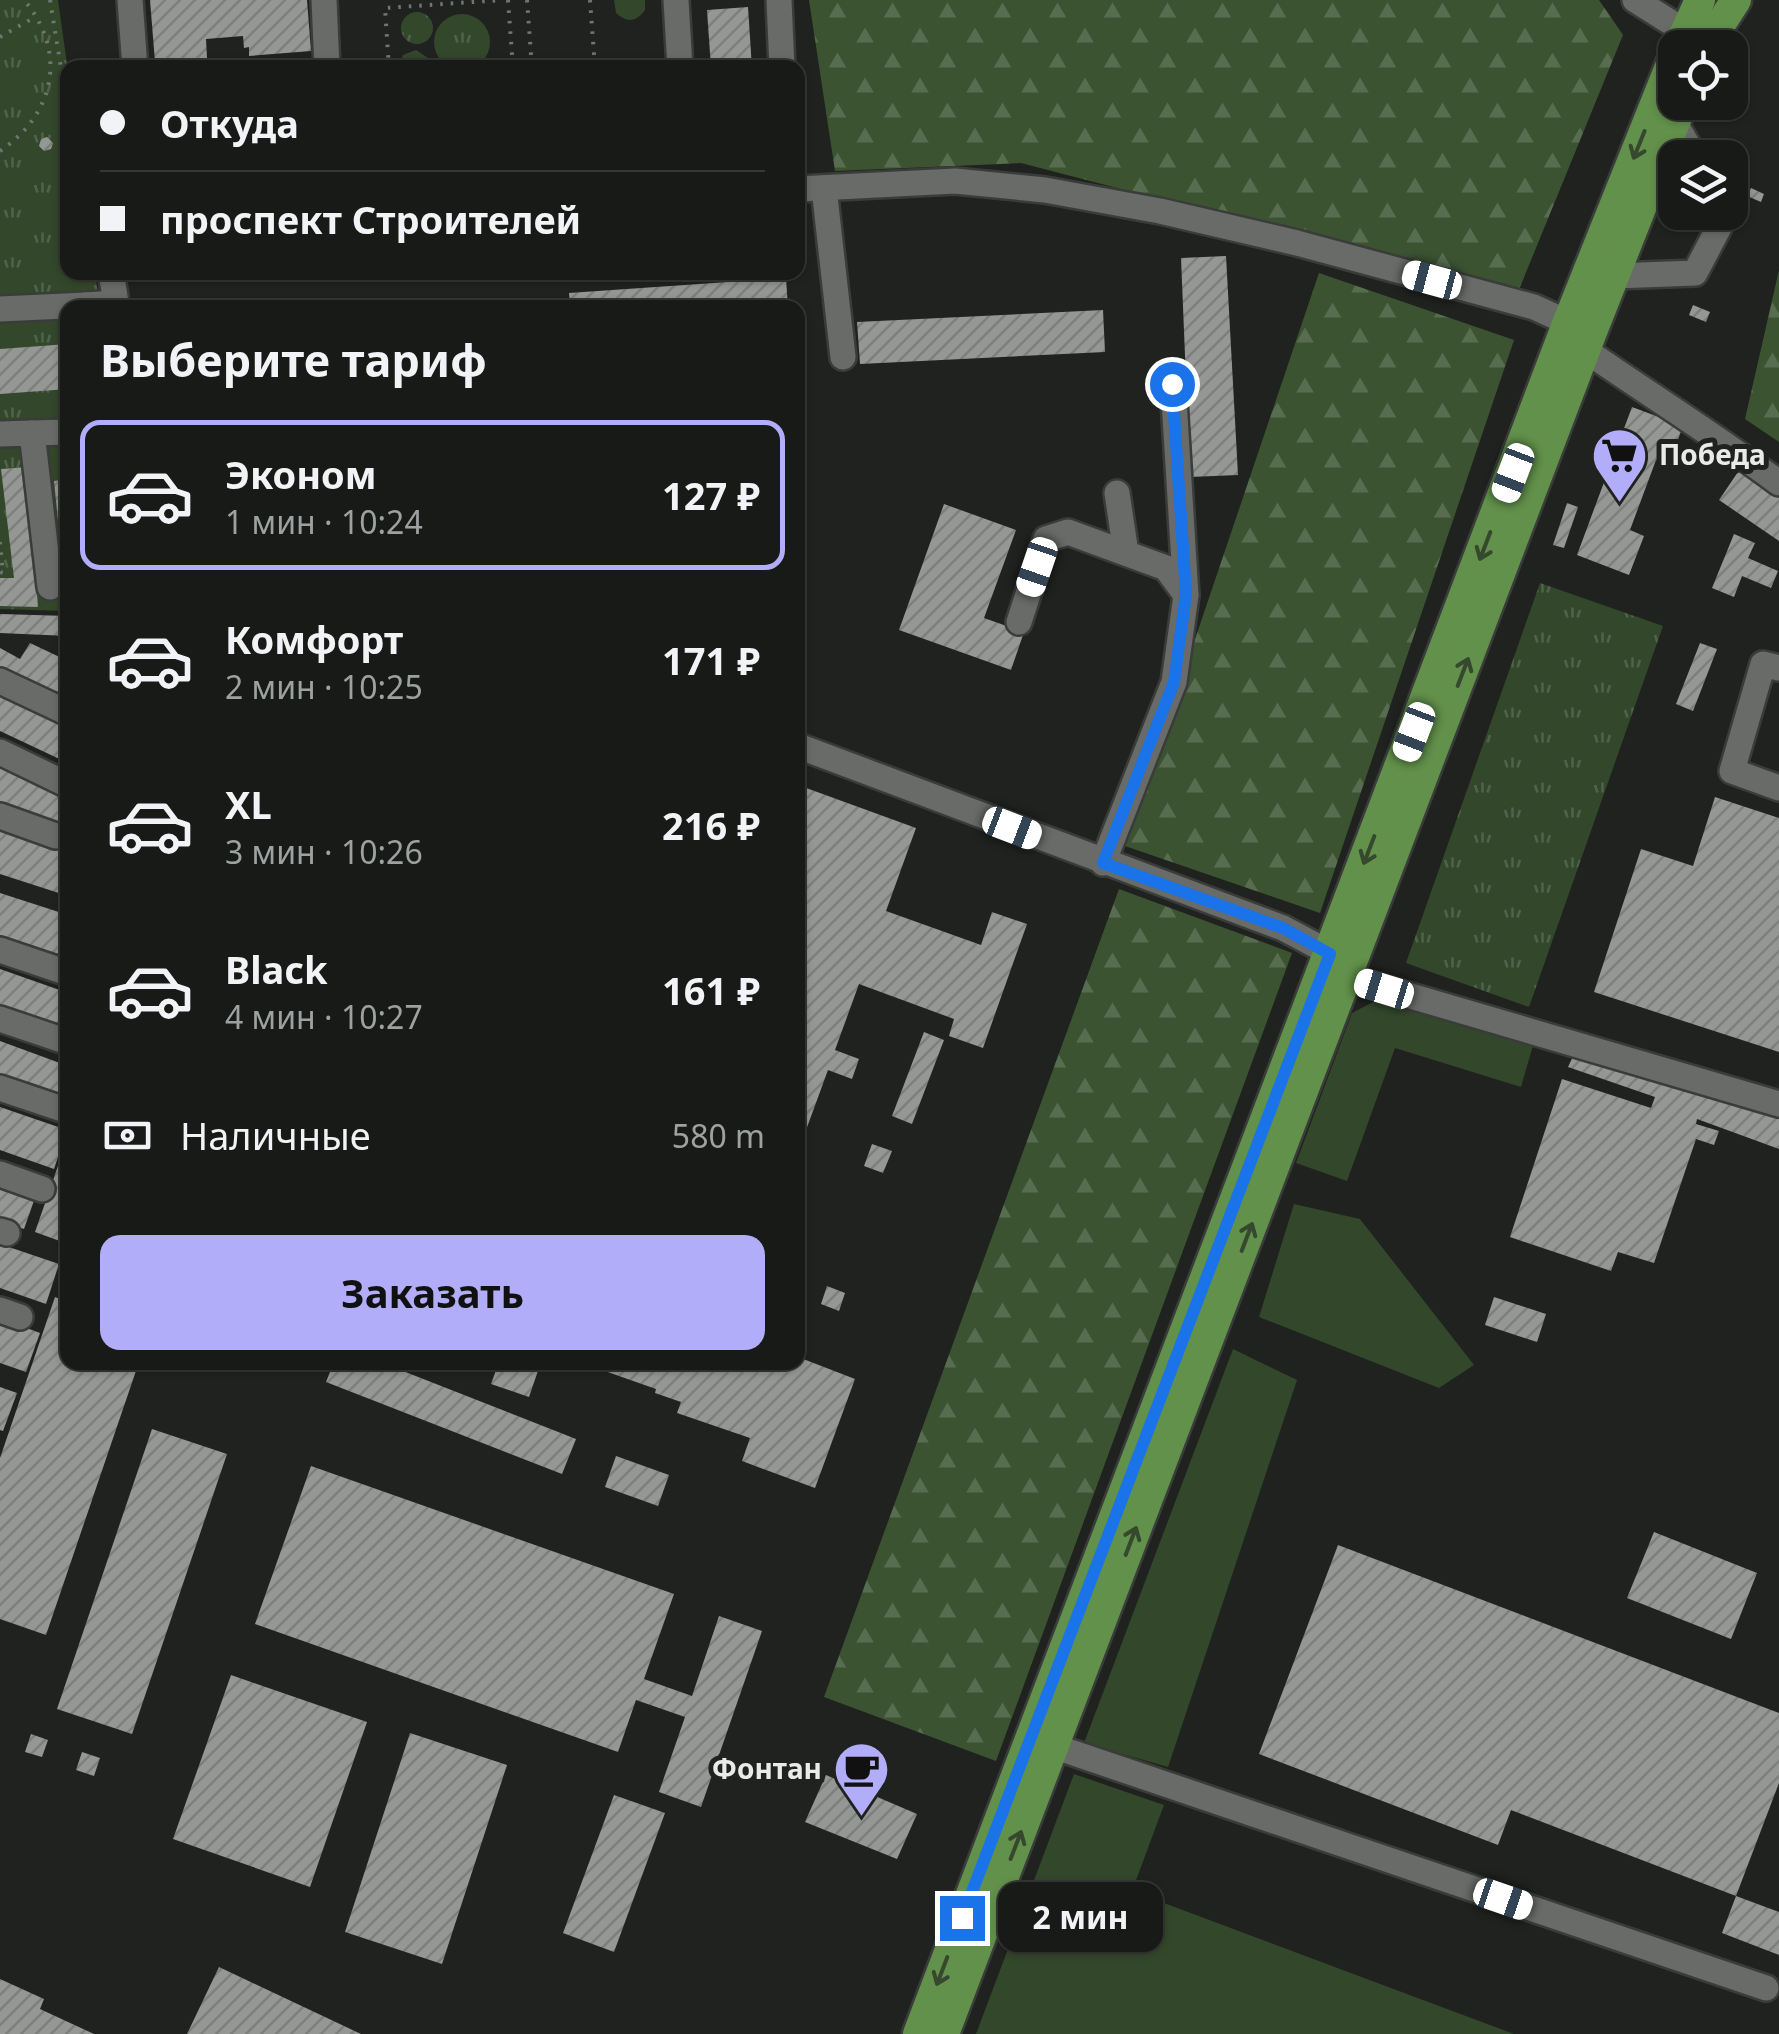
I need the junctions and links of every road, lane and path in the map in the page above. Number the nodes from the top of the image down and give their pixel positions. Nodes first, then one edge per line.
1 (24, 0) edge
2 (50, 0) edge
3 (130, 0) edge
4 (324, 0) edge
5 (505, 0) edge
6 (527, 0) edge
7 (590, 0) edge
8 (676, 0) edge
9 (779, 0) edge
10 (1635, 0) edge
11 (1700, 0) edge
12 (1736, 0) edge
13 (37, 16) junction
14 (1671, 30) edge
15 (1693, 30) edge
16 (1705, 30) edge
17 (0, 37) edge
18 (49, 52) junction
19 (58, 52) junction
20 (134, 60) edge
21 (327, 60) edge
22 (388, 60) edge
23 (512, 60) edge
24 (531, 60) edge
25 (594, 60) edge
26 (680, 60) edge
27 (782, 60) edge
28 (60, 64) edge
29 (1661, 120) edge
30 (1676, 120) edge
31 (0, 151) edge
32 (810, 189) edge
33 (1718, 230) edge
34 (1614, 276) junction
35 (60, 307) edge
36 (0, 310) edge
37 (1581, 335) junction
38 (843, 356) dead end
39 (1172, 384) dead end
40 (60, 432) edge
41 (32, 433) junction
42 (0, 434) edge
43 (1779, 483) edge
44 (1116, 493) dead end
45 (0, 542) edge
46 (1126, 553) junction
47 (1, 555) edge
48 (0, 572) edge
49 (50, 587) dead end
50 (1186, 594) junction
51 (1018, 622) dead end
52 (1779, 668) edge
53 (0, 681) edge
54 (60, 709) edge
55 (805, 749) edge
56 (0, 752) edge
57 (60, 781) edge
58 (1779, 788) edge
59 (0, 816) edge
60 (56, 836) dead end
61 (1103, 863) junction
62 (0, 950) edge
63 (1338, 965) junction
64 (60, 970) edge
65 (0, 1019) edge
66 (60, 1039) edge
67 (0, 1088) edge
68 (1779, 1104) edge
69 (60, 1108) edge
70 (0, 1174) edge
71 (42, 1189) dead end
72 (1042, 1742) junction
73 (1766, 1988) dead end
74 (918, 2034) edge
75 (944, 2034) edge

1 - 13 path
2 - 19 path
3 - 20 street
4 - 21 street
5 - 22 path
5 - 23 path
6 - 24 path
7 - 25 path
8 - 26 street
9 - 27 street
10 - 14 street
11 - 15 main road
12 - 16 main road
13 - 17 path
13 - 18 path
18 - 19 path
18 - 31 path
19 - 28 path
29 -> 37 main road
30 - 34 main road
32 - 37 street
32 - 38 street
33 - 34 street
34 - 37 main road
35 - 36 street
37 - 43 street
37 - 63 main road
39 - 50 street
40 - 41 street
41 - 42 street
41 - 49 street
44 - 46 street
45 - 47 path
46 - 50 street
46 - 51 street
47 - 48 path
50 - 61 street
52 - 58 street
53 - 54 street
55 - 61 street
56 - 57 street
59 - 60 street
61 - 63 street
62 - 64 street
63 - 68 street
63 - 72 main road
65 - 66 street
67 - 69 street
70 - 71 street
72 - 73 street
72 -> 74 main road
75 -> 72 main road

